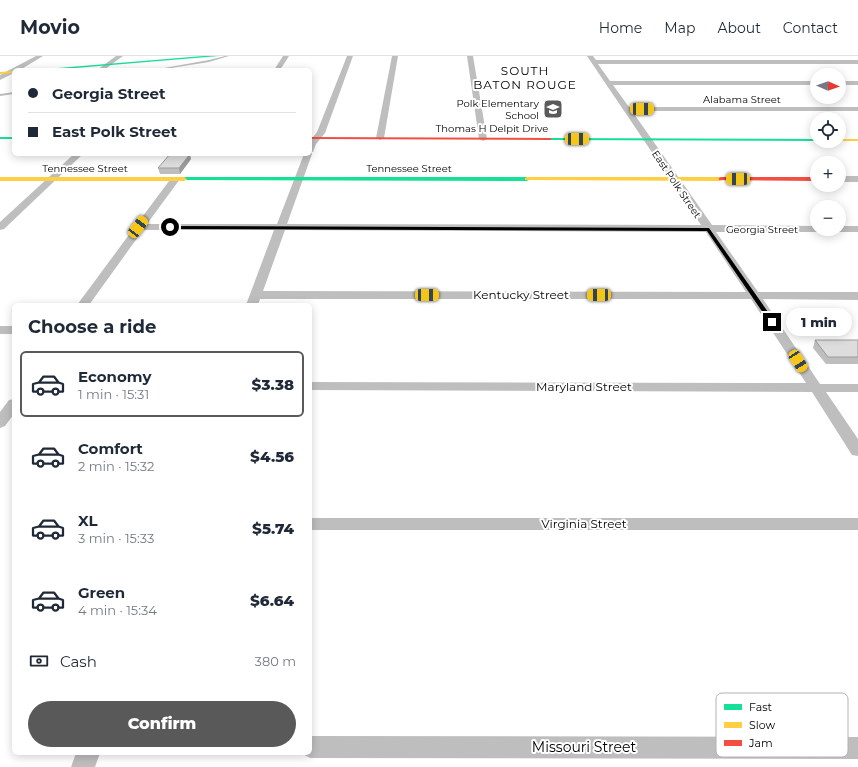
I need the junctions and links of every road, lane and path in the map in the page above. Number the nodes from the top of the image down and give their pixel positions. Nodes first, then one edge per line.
1 (40, 56) edge
2 (120, 56) edge
3 (212, 56) edge
4 (216, 56) edge
5 (286, 56) edge
6 (350, 56) edge
7 (394, 56) edge
8 (470, 56) edge
9 (842, 56) edge
10 (592, 59) edge
11 (199, 60) edge
12 (856, 63) edge
13 (104, 67) edge
14 (19, 68) edge
15 (81, 68) edge
16 (278, 68) edge
17 (12, 71) edge
18 (12, 72) edge
19 (0, 73) edge
20 (0, 78) edge
21 (609, 83) junction
22 (810, 83) edge
23 (846, 83) edge
24 (858, 83) edge
25 (626, 109) junction
26 (858, 109) edge
27 (313, 138) edge
28 (380, 138) junction
29 (483, 139) junction
30 (647, 140) junction
31 (810, 140) edge
32 (846, 140) edge
33 (858, 140) edge
34 (77, 156) edge
35 (307, 156) edge
36 (52, 178) junction
37 (0, 179) edge
38 (175, 179) junction
39 (299, 179) junction
40 (674, 179) junction
41 (810, 179) edge
42 (846, 179) edge
43 (858, 179) edge
44 (0, 227) edge
45 (138, 227) junction
46 (281, 228) junction
47 (709, 229) junction
48 (858, 229) edge
49 (755, 296) junction
50 (858, 296) edge
51 (254, 300) edge
52 (84, 303) edge
53 (0, 330) edge
54 (12, 330) edge
55 (312, 386) edge
56 (815, 388) junction
57 (858, 388) edge
58 (12, 406) edge
59 (0, 423) edge
60 (858, 451) edge
61 (312, 524) edge
62 (858, 524) edge
63 (312, 747) edge
64 (716, 748) edge
65 (848, 748) edge
66 (858, 748) edge
67 (87, 755) edge
68 (83, 767) edge

1 - 14 street
2 - 13 street
3 - 4 street
3 - 11 street
5 - 16 street
6 - 27 street
7 - 28 street
8 - 29 street
9 - 12 street
10 - 12 street
10 - 21 street, East Polk Street
11 - 13 street
13 - 15 street
17 - 19 street
18 - 20 street
21 - 22 street
21 - 25 street, East Polk Street
23 - 24 street
25 - 26 street, Alabama Street
25 - 30 street, East Polk Street
27 - 28 street, Thomas H Delpit Drive
28 - 29 street, Thomas H Delpit Drive
29 - 30 street, Thomas H Delpit Drive
30 - 31 street, Thomas H Delpit Drive
30 - 40 street, East Polk Street
32 - 33 street
34 - 36 street
35 - 39 street
36 - 37 street, Tennessee Street
36 - 38 street, Tennessee Street
36 - 44 street
38 - 39 street, Tennessee Street
38 - 45 street
39 - 40 street, Tennessee Street
39 - 46 street
40 - 41 street, Tennessee Street
40 - 47 street, East Polk Street
42 - 43 street
45 - 46 street, Georgia Street
45 - 52 street
46 - 47 street, Georgia Street
46 - 51 street
47 - 48 street, Georgia Street
47 - 49 street, East Polk Street
49 - 50 street, Kentucky Street
49 - 51 street, Kentucky Street
49 - 56 street, East Polk Street
53 - 54 street
55 - 56 street, Maryland Street
56 - 57 street, Maryland Street
56 - 60 street, East Polk Street
58 - 59 street
61 - 62 street, Virginia Street
63 - 64 street, Missouri Street
65 - 66 street, Missouri Street
67 - 68 street

